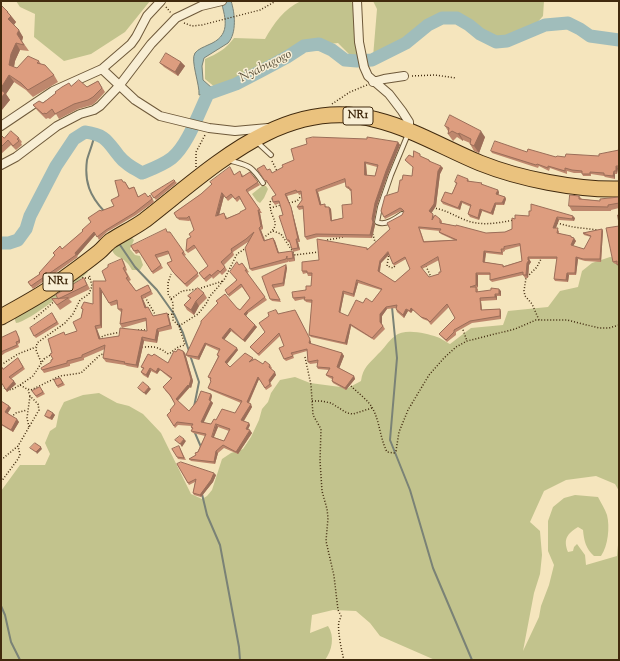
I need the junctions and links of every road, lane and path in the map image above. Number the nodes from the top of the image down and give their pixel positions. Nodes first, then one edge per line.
1 (161, 1) edge
2 (221, 1) edge
3 (276, 1) edge
4 (356, 1) edge
5 (216, 21) dead end
6 (102, 69) junction
7 (404, 76) joint
8 (456, 78) dead end
9 (373, 82) junction
10 (119, 86) junction
11 (324, 115) junction
12 (287, 124) junction
13 (1, 126) edge
14 (209, 128) junction
15 (409, 132) junction
16 (253, 140) junction
17 (271, 155) joint
18 (224, 159) junction
19 (1, 165) edge
20 (277, 172) edge
21 (198, 178) junction
22 (263, 183) edge
23 (619, 189) edge
24 (279, 190) edge
25 (306, 194) edge
26 (270, 208) junction
27 (429, 208) edge
28 (402, 214) edge
29 (518, 219) edge
30 (553, 222) edge
31 (379, 223) junction
32 (372, 230) junction
33 (602, 230) edge
34 (273, 231) junction
35 (367, 231) edge
36 (347, 235) edge
37 (263, 238) edge
38 (382, 242) edge
39 (324, 246) edge
40 (248, 247) edge
41 (389, 249) edge
42 (323, 251) edge
43 (541, 259) edge
44 (397, 260) edge
45 (424, 263) edge
46 (90, 272) dead end
47 (171, 274) edge
48 (82, 278) junction
49 (90, 278) dead end
50 (224, 280) junction
51 (434, 282) edge
52 (78, 283) edge
53 (92, 286) edge
54 (62, 294) edge
55 (144, 295) edge
56 (171, 299) junction
57 (174, 314) junction
58 (1, 317) edge
59 (34, 319) dead end
60 (539, 320) junction
61 (461, 324) edge
62 (619, 325) edge
63 (179, 326) junction
64 (147, 330) edge
65 (133, 331) edge
66 (127, 332) edge
67 (96, 340) edge
68 (467, 341) junction
69 (140, 346) edge
70 (36, 347) junction
71 (109, 351) edge
72 (54, 354) edge
73 (305, 357) dead end
74 (41, 362) junction
75 (1, 365) edge
76 (20, 385) junction
77 (351, 386) dead end
78 (1, 387) edge
79 (28, 390) junction
80 (30, 396) junction
81 (312, 401) junction
82 (372, 408) junction
83 (27, 410) junction
84 (7, 420) edge
85 (29, 428) junction
86 (18, 446) junction
87 (1, 460) edge
88 (1, 482) edge
89 (344, 660) edge

1 - 6 street
2 - 10 street
3 - 5 path
4 - 9 street
6 - 10 street
6 - 13 street
7 - 8 path
7 - 9 street
9 - 11 path
9 - 15 street
10 - 14 street
10 - 19 street
11 - 12 highway, NR1
11 - 15 highway, NR1
12 - 14 street
12 - 16 highway, NR1
14 - 21 path
15 - 23 highway, NR1
15 - 31 lane
16 - 17 lane
16 - 18 highway, NR1
17 - 20 path
18 - 21 highway, NR1
18 - 22 lane
21 - 58 highway, NR1
24 - 26 path
25 - 26 path
26 - 34 path
27 - 29 path
28 - 31 lane
30 - 33 path
31 - 32 path
32 - 35 path
32 - 38 path
34 - 37 path
34 - 42 path
36 - 39 path
40 - 50 path
41 - 44 path
43 - 60 path
45 - 51 path
46 - 48 path
47 - 56 path
48 - 49 path
48 - 52 path
50 - 56 path
50 - 63 path
53 - 70 path
54 - 59 path
55 - 57 path
56 - 57 path
57 - 63 path
60 - 62 path
60 - 68 path
61 - 68 path
63 - 69 path
64 - 65 path
66 - 67 path
68 - 82 path
70 - 74 path
70 - 75 path
71 - 79 path
72 - 74 path
73 - 81 path
74 - 76 path
76 - 78 path
76 - 79 path
77 - 82 path
79 - 80 path
80 - 83 path
80 - 85 path
81 - 82 path
81 - 89 path
83 - 84 path
83 - 85 path
85 - 86 path
86 - 87 path
86 - 88 path

